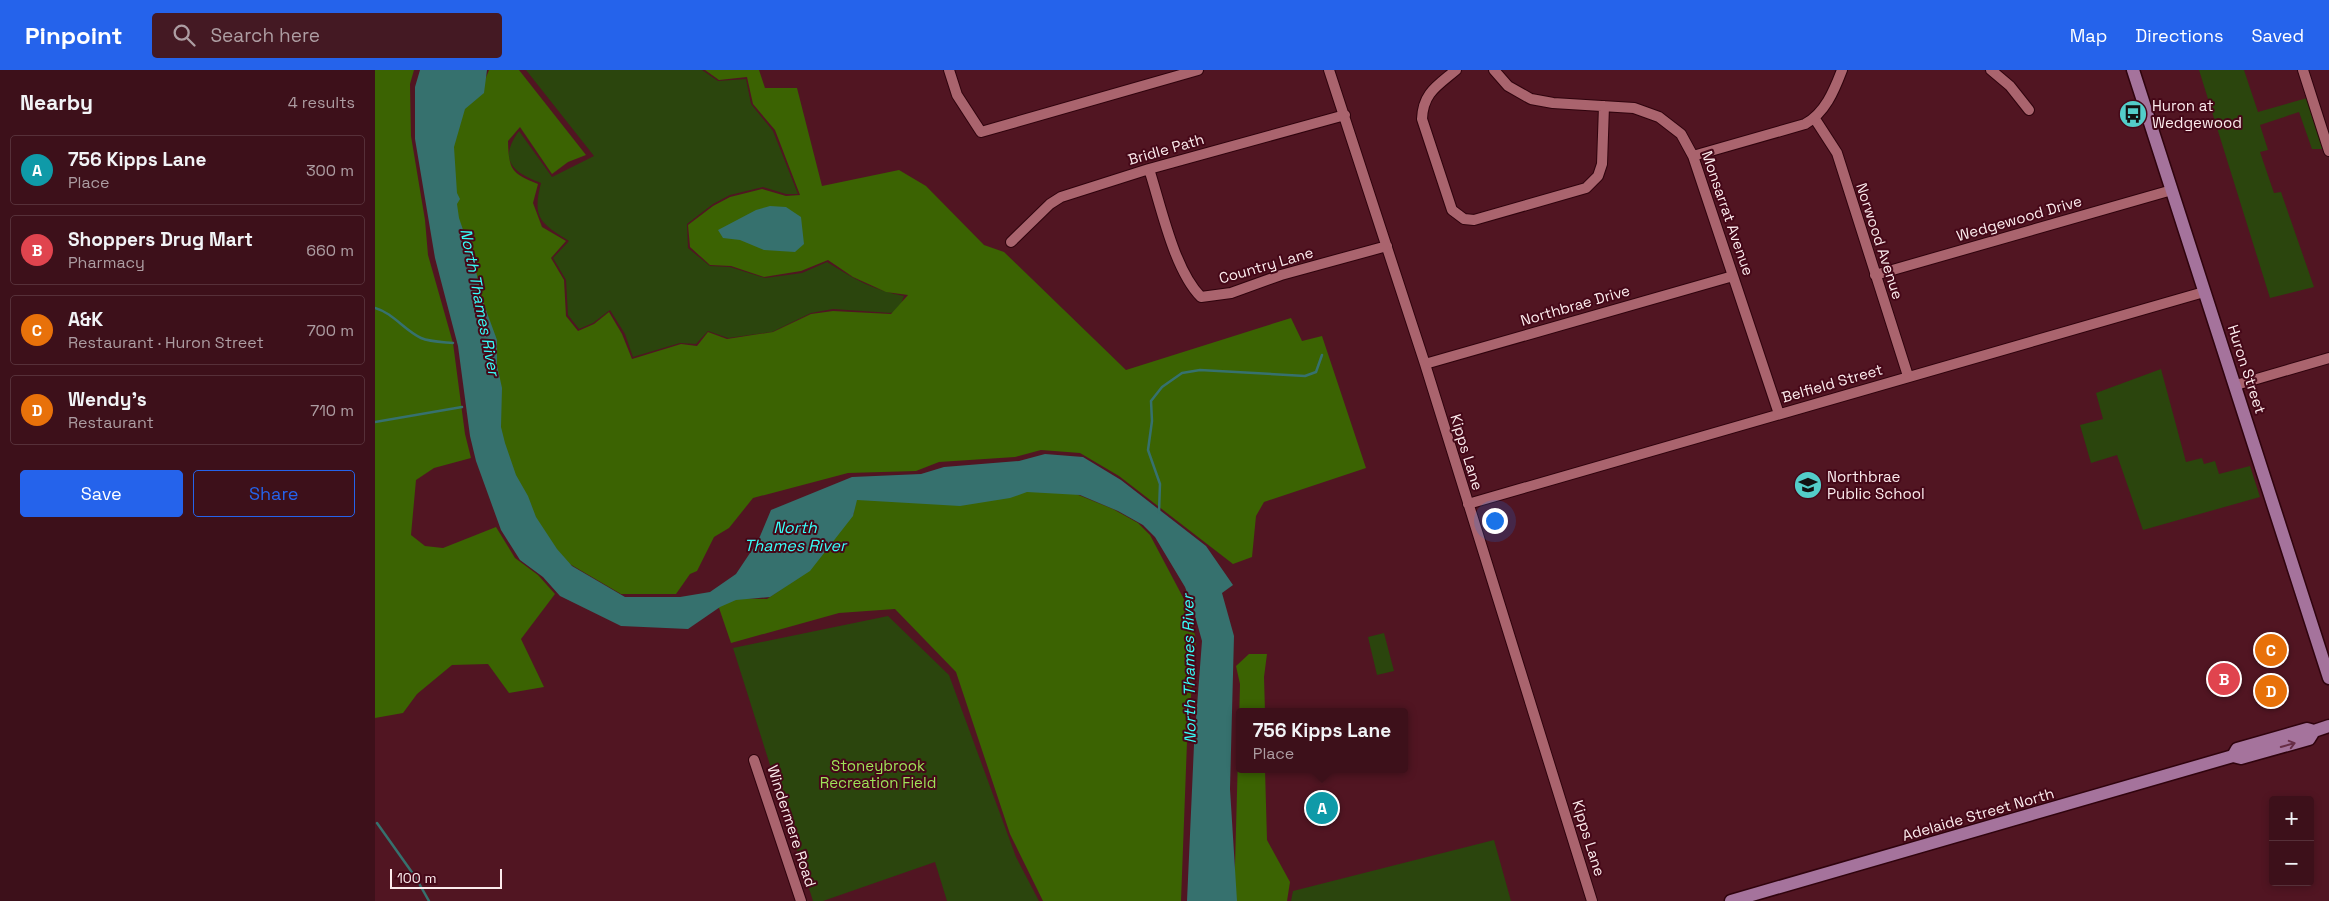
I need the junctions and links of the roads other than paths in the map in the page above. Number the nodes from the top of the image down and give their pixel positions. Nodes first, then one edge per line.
1 (949, 70) edge
2 (1198, 70) edge
3 (1329, 70) edge
4 (1456, 70) edge
5 (1494, 70) edge
6 (1842, 70) edge
7 (1991, 70) edge
8 (2133, 70) edge
9 (2303, 70) edge
10 (1604, 106) junction
11 (2029, 110) dead end
12 (1345, 115) junction
13 (1815, 119) junction
14 (2329, 152) edge
15 (1693, 156) junction
16 (1149, 169) junction
17 (2172, 190) junction
18 (1011, 242) dead end
19 (1387, 246) junction
20 (1875, 275) junction
21 (1733, 276) junction
22 (2204, 292) junction
23 (2329, 358) edge
24 (1425, 364) junction
25 (1908, 376) junction
26 (2236, 385) junction
27 (1779, 414) junction
28 (1468, 504) junction
29 (2329, 678) edge
30 (2329, 726) edge
31 (754, 760) dead end
32 (801, 901) edge
33 (1592, 901) edge
34 (1731, 901) edge

1 - 2 street
3 - 12 street, Kipps Lane
4 - 10 street
5 - 10 street, Monsarrat Avenue
6 - 13 street
7 - 11 street
8 - 17 main road, Huron Street
9 - 14 street
10 - 15 street, Monsarrat Avenue
12 - 16 street, Bridle Path
12 - 19 street, Kipps Lane
13 - 15 street
13 - 20 street, Norwood Avenue
15 - 21 street, Monsarrat Avenue
16 - 18 street, Bridle Path
16 - 19 street, Country Lane
17 - 20 street, Wedgewood Drive
17 - 22 main road, Huron Street
19 - 24 street, Kipps Lane
20 - 25 street, Norwood Avenue
21 - 24 street, Northbrae Drive
21 - 27 street, Monsarrat Avenue
22 - 25 street, Belfield Street
22 - 26 main road, Huron Street
23 - 26 street
24 - 28 street, Kipps Lane
25 - 27 street, Belfield Street
26 - 29 main road, Huron Street
27 - 28 street, Belfield Street
28 - 33 street, Kipps Lane
30 - 34 main road, Adelaide Street North
31 - 32 street, Windermere Road

